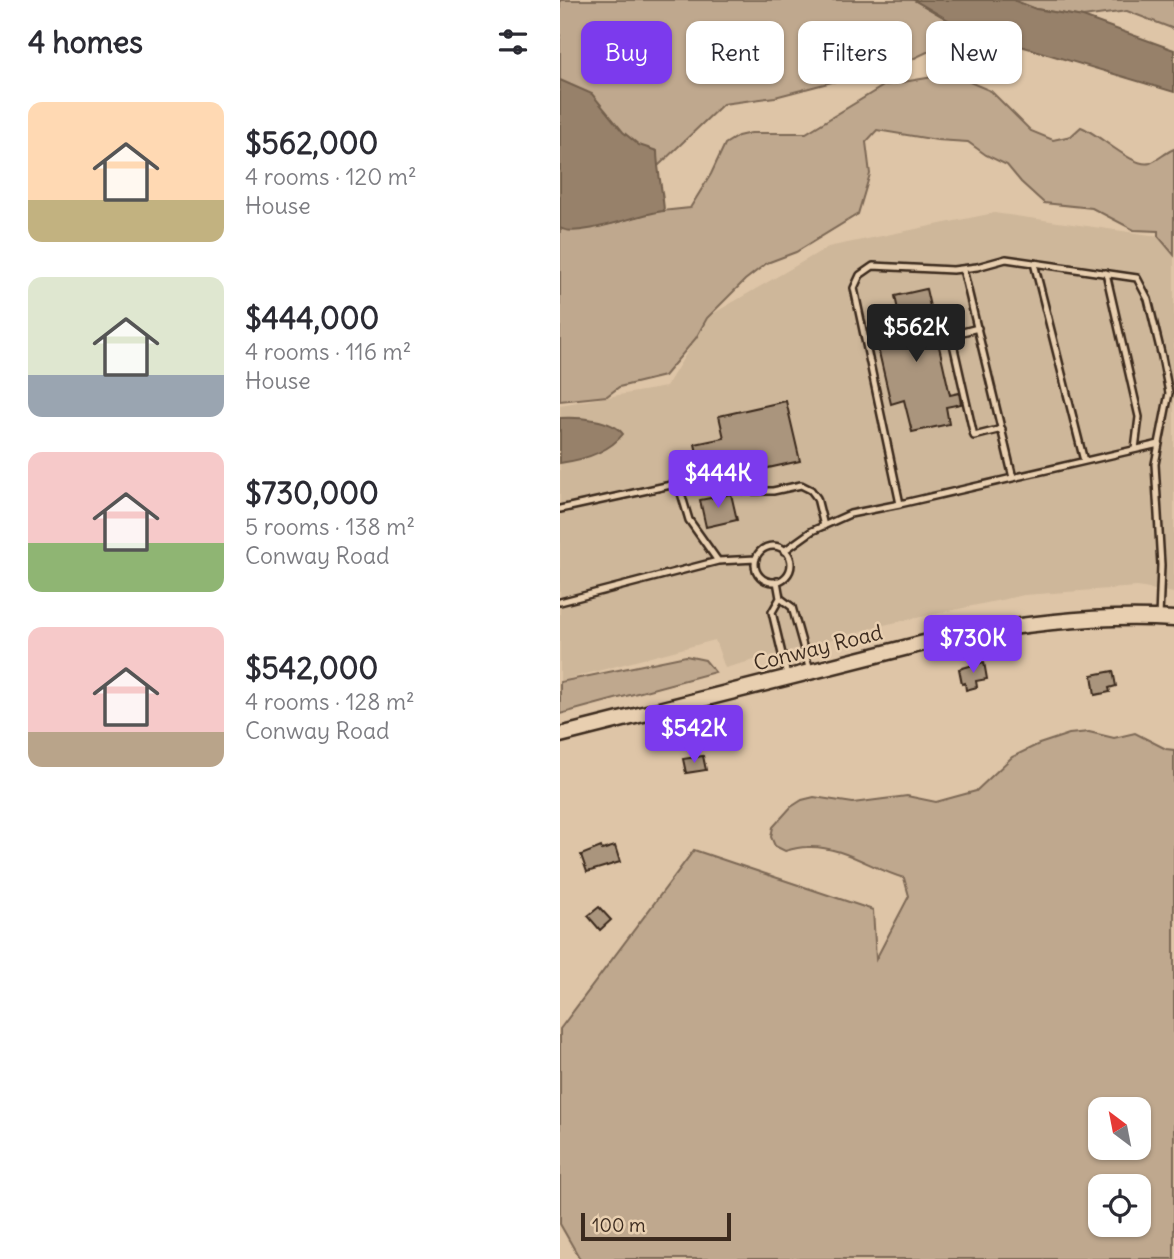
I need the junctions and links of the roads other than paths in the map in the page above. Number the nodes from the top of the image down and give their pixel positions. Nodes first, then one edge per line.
1 (1034, 263) junction
2 (963, 269) junction
3 (1106, 273) junction
4 (978, 328) junction
5 (1002, 429) junction
6 (1159, 444) junction
7 (1135, 449) junction
8 (1084, 461) junction
9 (1013, 478) junction
10 (678, 483) junction
11 (900, 504) junction
12 (560, 509) edge
13 (824, 526) junction
14 (784, 551) junction
15 (756, 559) junction
16 (718, 561) junction
17 (777, 581) junction
18 (780, 598) junction
19 (560, 602) edge
20 (1167, 619) edge
21 (810, 671) junction
22 (787, 677) junction
23 (560, 735) edge

1 - 2 lane
1 - 3 lane
1 - 8 lane
2 - 4 lane
2 - 11 lane
3 - 6 lane
3 - 7 lane
4 - 5 lane
4 - 5 lane
5 - 9 lane
6 - 7 lane
6 - 20 lane
7 - 8 lane
8 - 9 lane
9 - 11 lane
10 - 12 lane
10 - 13 lane
10 - 16 lane
11 - 13 lane
13 - 14 lane
14 - 15 lane
14 - 17 lane
15 - 16 lane
15 - 17 lane
16 - 19 lane
17 - 18 lane
18 - 21 lane
18 - 22 lane
20 - 21 street, Conway Road
21 - 22 street, Conway Road
22 - 23 street, Conway Road

